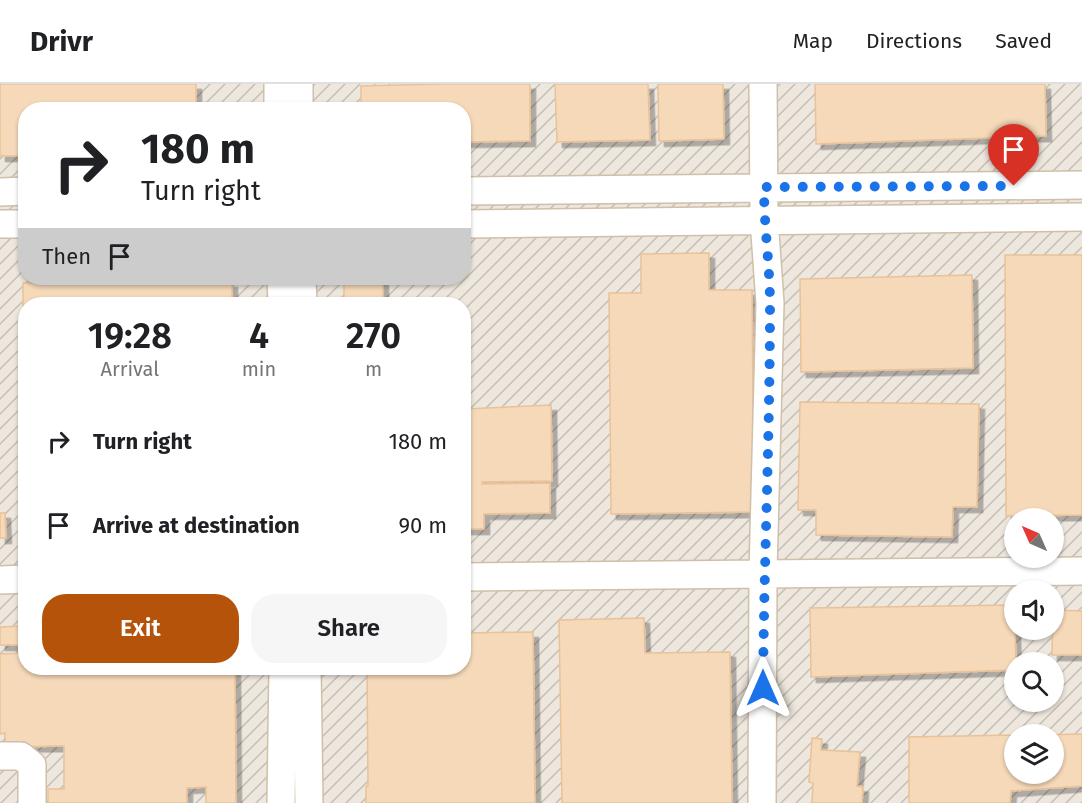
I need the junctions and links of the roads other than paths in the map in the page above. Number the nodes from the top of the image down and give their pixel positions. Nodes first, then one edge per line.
1 (278, 84) edge
2 (299, 84) edge
3 (763, 84) edge
4 (278, 102) edge
5 (299, 102) edge
6 (1082, 185) edge
7 (764, 187) junction
8 (18, 191) edge
9 (471, 191) edge
10 (0, 192) edge
11 (1082, 217) edge
12 (764, 219) junction
13 (0, 224) edge
14 (18, 224) edge
15 (471, 224) edge
16 (1082, 571) edge
17 (764, 572) junction
18 (471, 577) edge
19 (18, 579) edge
20 (0, 580) edge
21 (283, 675) edge
22 (306, 675) edge
23 (0, 756) edge
24 (32, 803) edge
25 (281, 803) edge
26 (309, 803) edge
27 (762, 803) edge

1 - 4 street
2 - 5 street
3 - 7 street
6 - 7 street
7 - 9 street
7 - 12 street
8 - 10 street
11 - 12 street
12 - 15 street
12 - 17 street
13 - 14 street
16 - 17 street
17 - 18 street
17 - 27 street
19 - 20 street
21 - 25 street
22 - 26 street
23 - 24 street

